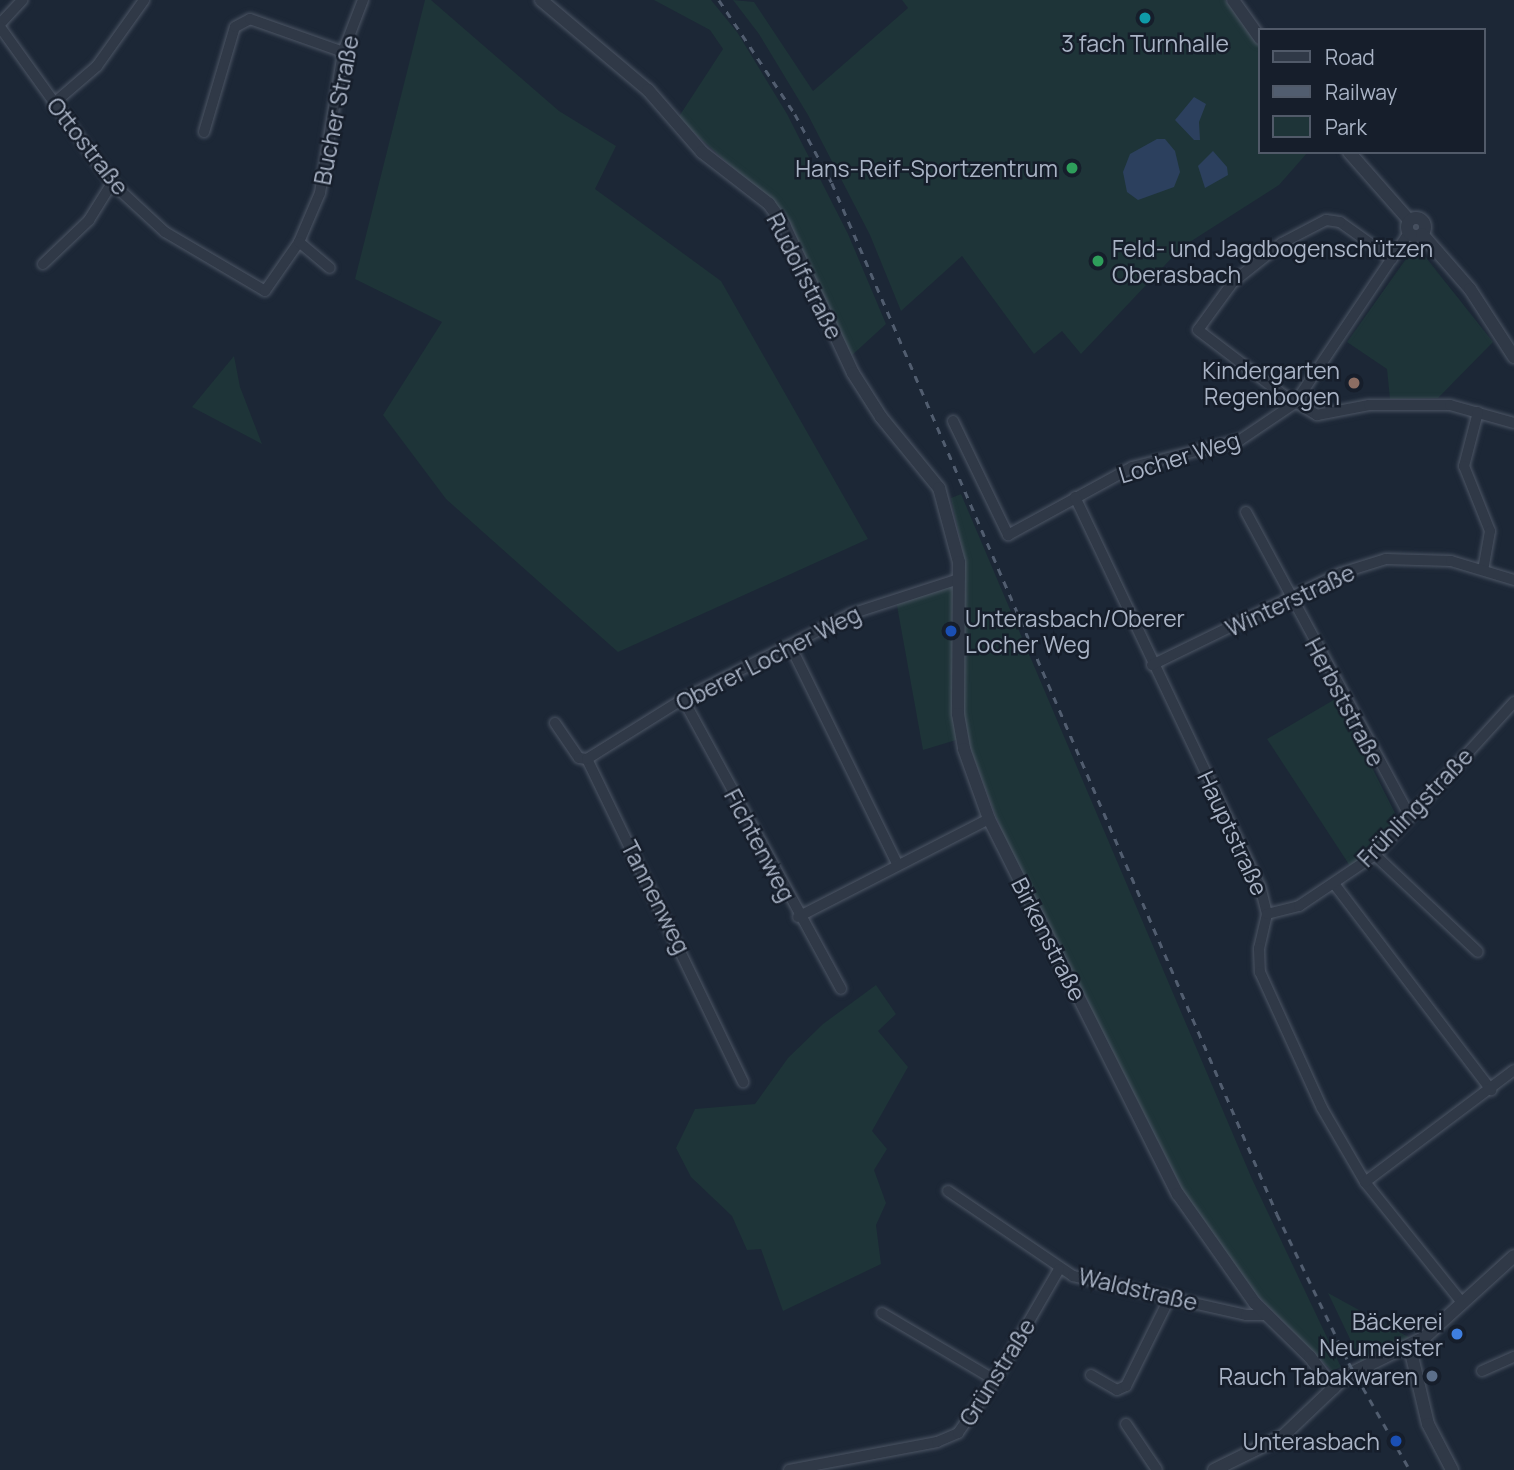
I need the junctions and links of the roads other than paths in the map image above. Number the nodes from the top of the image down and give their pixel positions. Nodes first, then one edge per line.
1 (22, 0) edge
2 (144, 0) edge
3 (363, 0) edge
4 (541, 0) edge
5 (1233, 0) edge
6 (0, 25) edge
7 (1258, 35) edge
8 (343, 52) junction
9 (53, 104) junction
10 (204, 132) dead end
11 (1351, 154) edge
12 (112, 183) junction
13 (1409, 227) junction
14 (299, 242) junction
15 (1392, 259) junction
16 (43, 264) dead end
17 (330, 268) dead end
18 (265, 291) joint
19 (1514, 357) edge
20 (1295, 402) junction
21 (1478, 412) junction
22 (953, 421) dead end
23 (1514, 423) edge
24 (1075, 497) junction
25 (1246, 512) dead end
26 (1483, 569) junction
27 (959, 579) junction
28 (1514, 580) edge
29 (1289, 599) junction
30 (790, 645) junction
31 (1152, 666) junction
32 (683, 699) junction
33 (1514, 702) edge
34 (555, 723) dead end
35 (587, 760) junction
36 (1409, 815) junction
37 (989, 819) junction
38 (1375, 855) junction
39 (897, 863) junction
40 (1335, 885) junction
41 (1267, 914) junction
42 (798, 917) junction
43 (1478, 952) dead end
44 (841, 989) dead end
45 (1514, 1070) edge
46 (743, 1082) dead end
47 (1491, 1090) junction
48 (1365, 1182) junction
49 (948, 1191) dead end
50 (1514, 1256) edge
51 (1059, 1269) junction
52 (1170, 1297) junction
53 (1463, 1304) junction
54 (882, 1313) dead end
55 (1268, 1315) junction
56 (1410, 1348) junction
57 (1514, 1357) edge
58 (1482, 1371) dead end
59 (1091, 1375) dead end
60 (995, 1380) junction
61 (1333, 1388) junction
62 (1126, 1424) dead end
63 (789, 1470) edge
64 (1157, 1470) edge
65 (1214, 1470) edge
66 (1452, 1470) edge

1 - 6 street
2 - 9 street
3 - 8 street, Bucher Straße
4 - 27 street, Rudolfstraße
5 - 7 street
6 - 9 street, Ottostraße
8 - 10 street
8 - 14 street, Bucher Straße
9 - 12 street, Ottostraße
11 - 13 street
12 - 16 street
12 - 18 street, Ottostraße
13 - 15 street
13 - 19 street
14 - 17 street
14 - 18 street, Bucher Straße
15 - 20 street
15 - 20 street
20 - 21 street
20 - 24 street, Locher Weg
21 - 23 street
21 - 26 street
22 - 24 street, Locher Weg
24 - 31 street, Hauptstraße
25 - 29 street, Herbststraße
26 - 28 street, Winterstraße
26 - 29 street, Winterstraße
27 - 30 street, Oberer Locher Weg
27 - 37 street, Birkenstraße
29 - 31 street, Winterstraße
29 - 36 street, Herbststraße
30 - 32 street, Oberer Locher Weg
30 - 39 street
31 - 41 street, Hauptstraße
32 - 35 street, Oberer Locher Weg
32 - 42 street, Fichtenweg
33 - 36 street, Frühlingstraße
34 - 35 street, Tannenweg
35 - 46 street, Tannenweg
36 - 38 street, Frühlingstraße
37 - 39 street
37 - 55 street, Birkenstraße
38 - 40 street, Frühlingstraße
38 - 43 street
39 - 42 street
40 - 41 street, Frühlingstraße
40 - 47 street
41 - 48 street, Hauptstraße
42 - 44 street, Fichtenweg
45 - 47 street
47 - 48 street
48 - 53 street, Hauptstraße
49 - 51 street, Waldstraße
50 - 53 street
51 - 52 street, Waldstraße
51 - 60 street, Grünstraße
52 - 55 street, Waldstraße
52 - 59 street
53 - 56 street
54 - 60 street
55 - 61 street
56 - 61 street
56 - 66 street
57 - 58 street
60 - 63 street, Grünstraße
61 - 65 street
62 - 64 street

